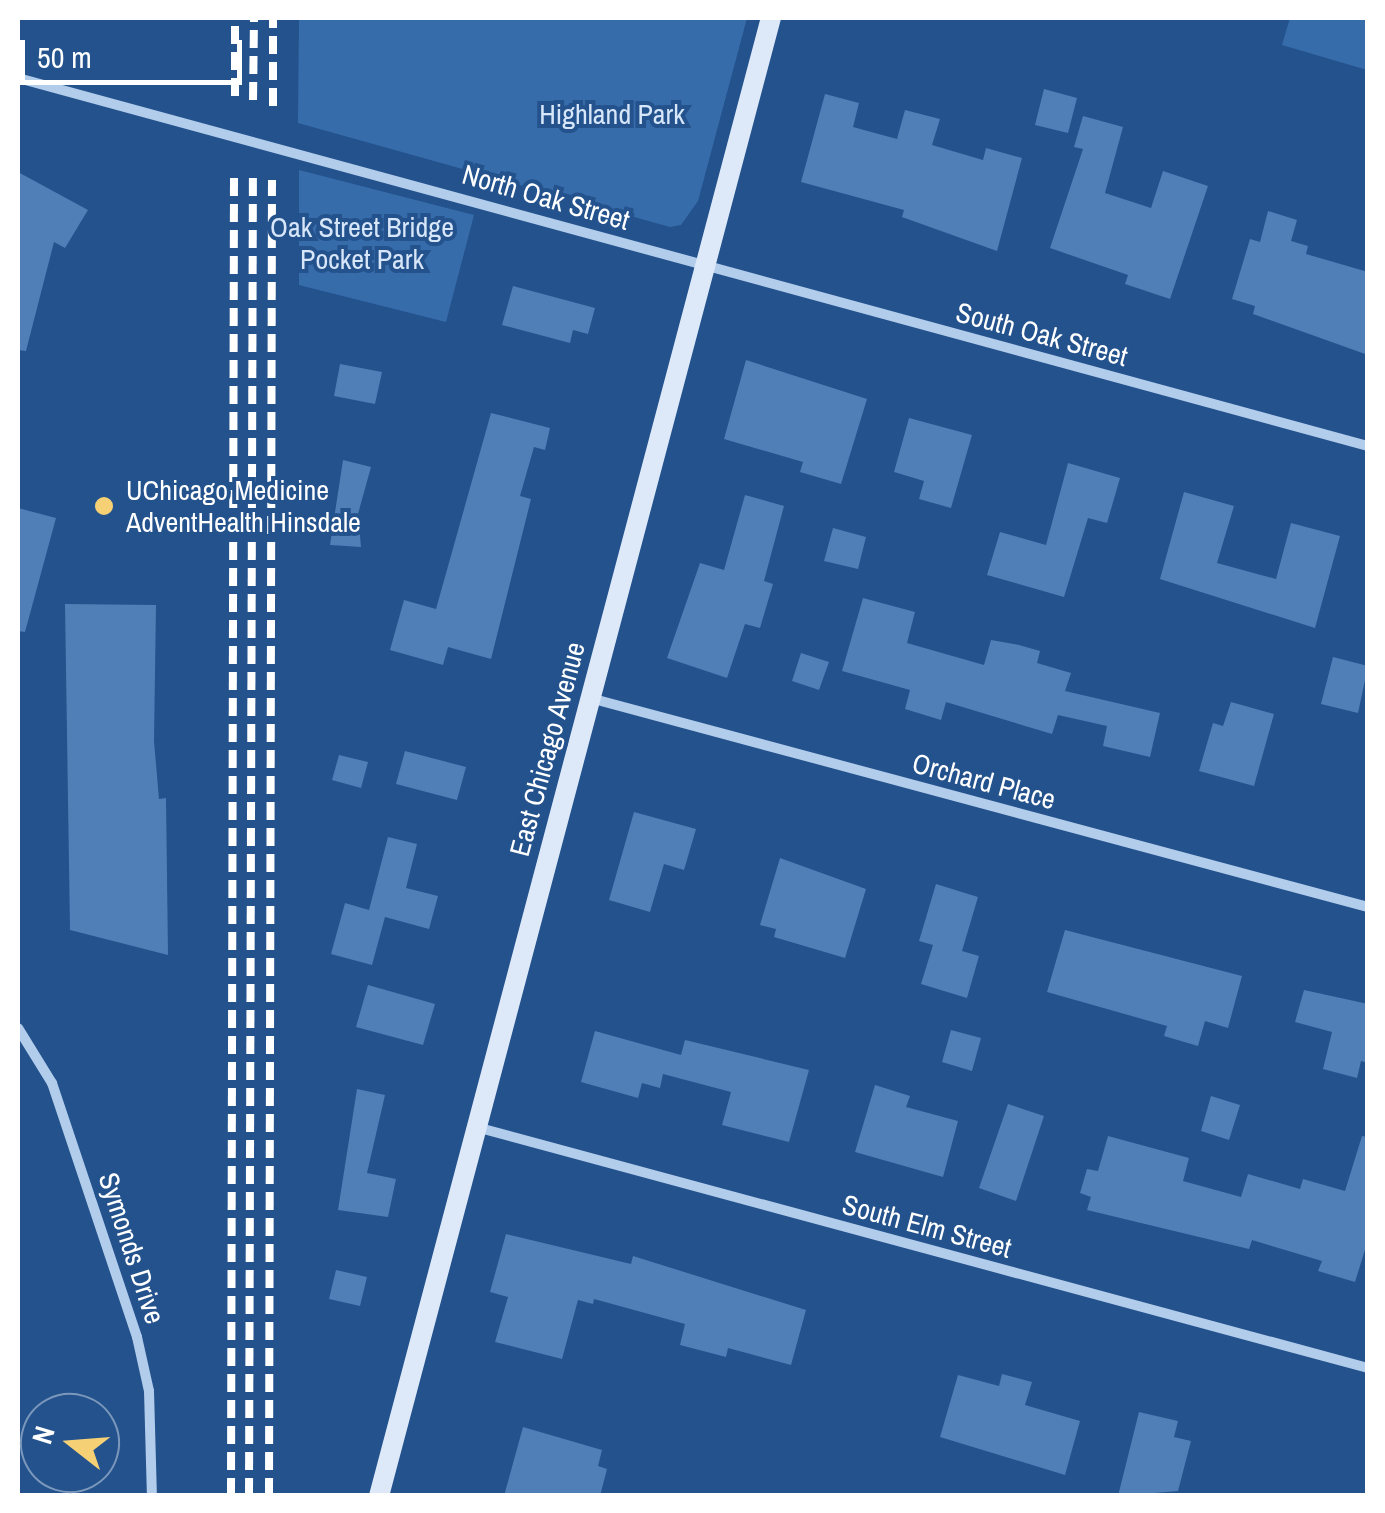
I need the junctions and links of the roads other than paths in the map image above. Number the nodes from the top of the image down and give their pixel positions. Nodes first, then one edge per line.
1 (771, 18) edge
2 (18, 78) edge
3 (705, 266) junction
4 (1368, 446) edge
5 (589, 698) junction
6 (1368, 907) edge
7 (18, 1028) edge
8 (475, 1127) junction
9 (1368, 1368) edge
10 (152, 1496) edge
11 (379, 1496) edge

1 - 3 main road, East Chicago Avenue
2 - 3 street, North Oak Street
3 - 4 street, South Oak Street
3 - 5 main road, East Chicago Avenue
5 - 6 street, Orchard Place
5 - 8 main road, East Chicago Avenue
7 - 10 street, Symonds Drive
8 - 9 street, South Elm Street
8 - 11 main road, East Chicago Avenue

